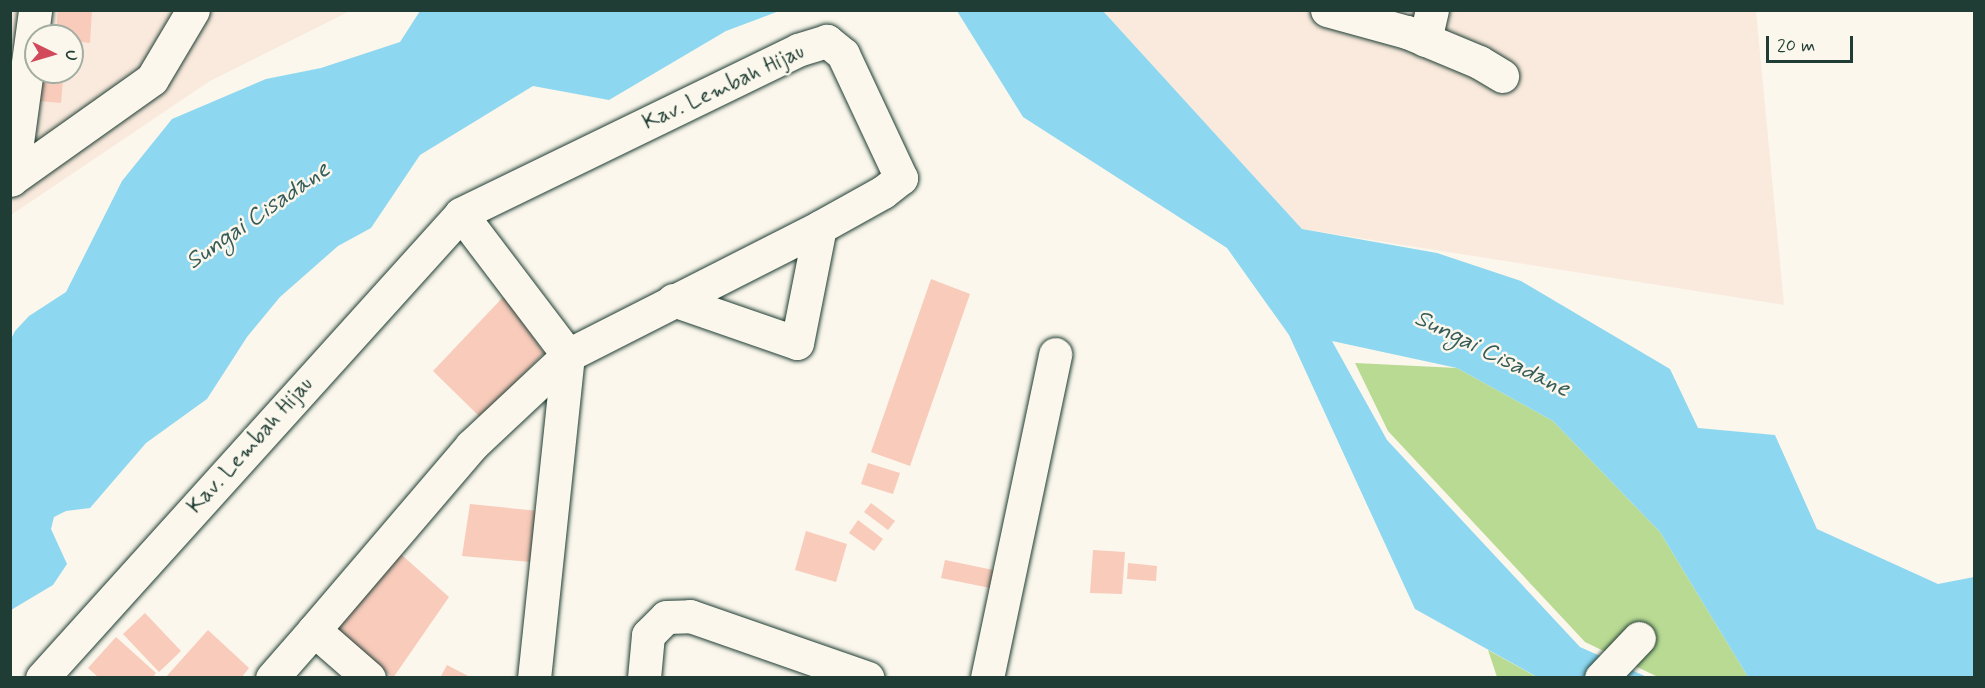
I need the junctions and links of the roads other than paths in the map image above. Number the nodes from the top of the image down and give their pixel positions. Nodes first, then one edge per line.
1 (35, 10) edge
2 (193, 10) edge
3 (1327, 10) edge
4 (1429, 25) edge
5 (1502, 76) dead end
6 (11, 179) edge
7 (461, 214) junction
8 (820, 227) junction
9 (673, 300) junction
10 (1055, 354) dead end
11 (567, 355) junction
12 (314, 630) junction
13 (1639, 638) dead end
14 (1608, 669) edge
15 (42, 678) edge
16 (272, 678) edge
17 (369, 678) edge
18 (534, 678) edge
19 (644, 678) edge
20 (868, 678) edge
21 (987, 678) edge

1 - 6 street
2 - 6 street
3 - 4 street
4 - 5 street
7 - 8 street, Kav. Lembah Hijau
7 - 11 street
7 - 15 street, Kav. Lembah Hijau
8 - 9 street, Kav. Lembah Hijau
8 - 9 street
9 - 11 street, Kav. Lembah Hijau
10 - 21 street
11 - 12 street, Kav. Lembah Hijau
11 - 18 street
12 - 16 street, Kav. Lembah Hijau
12 - 17 street
13 - 14 street
19 - 20 street

